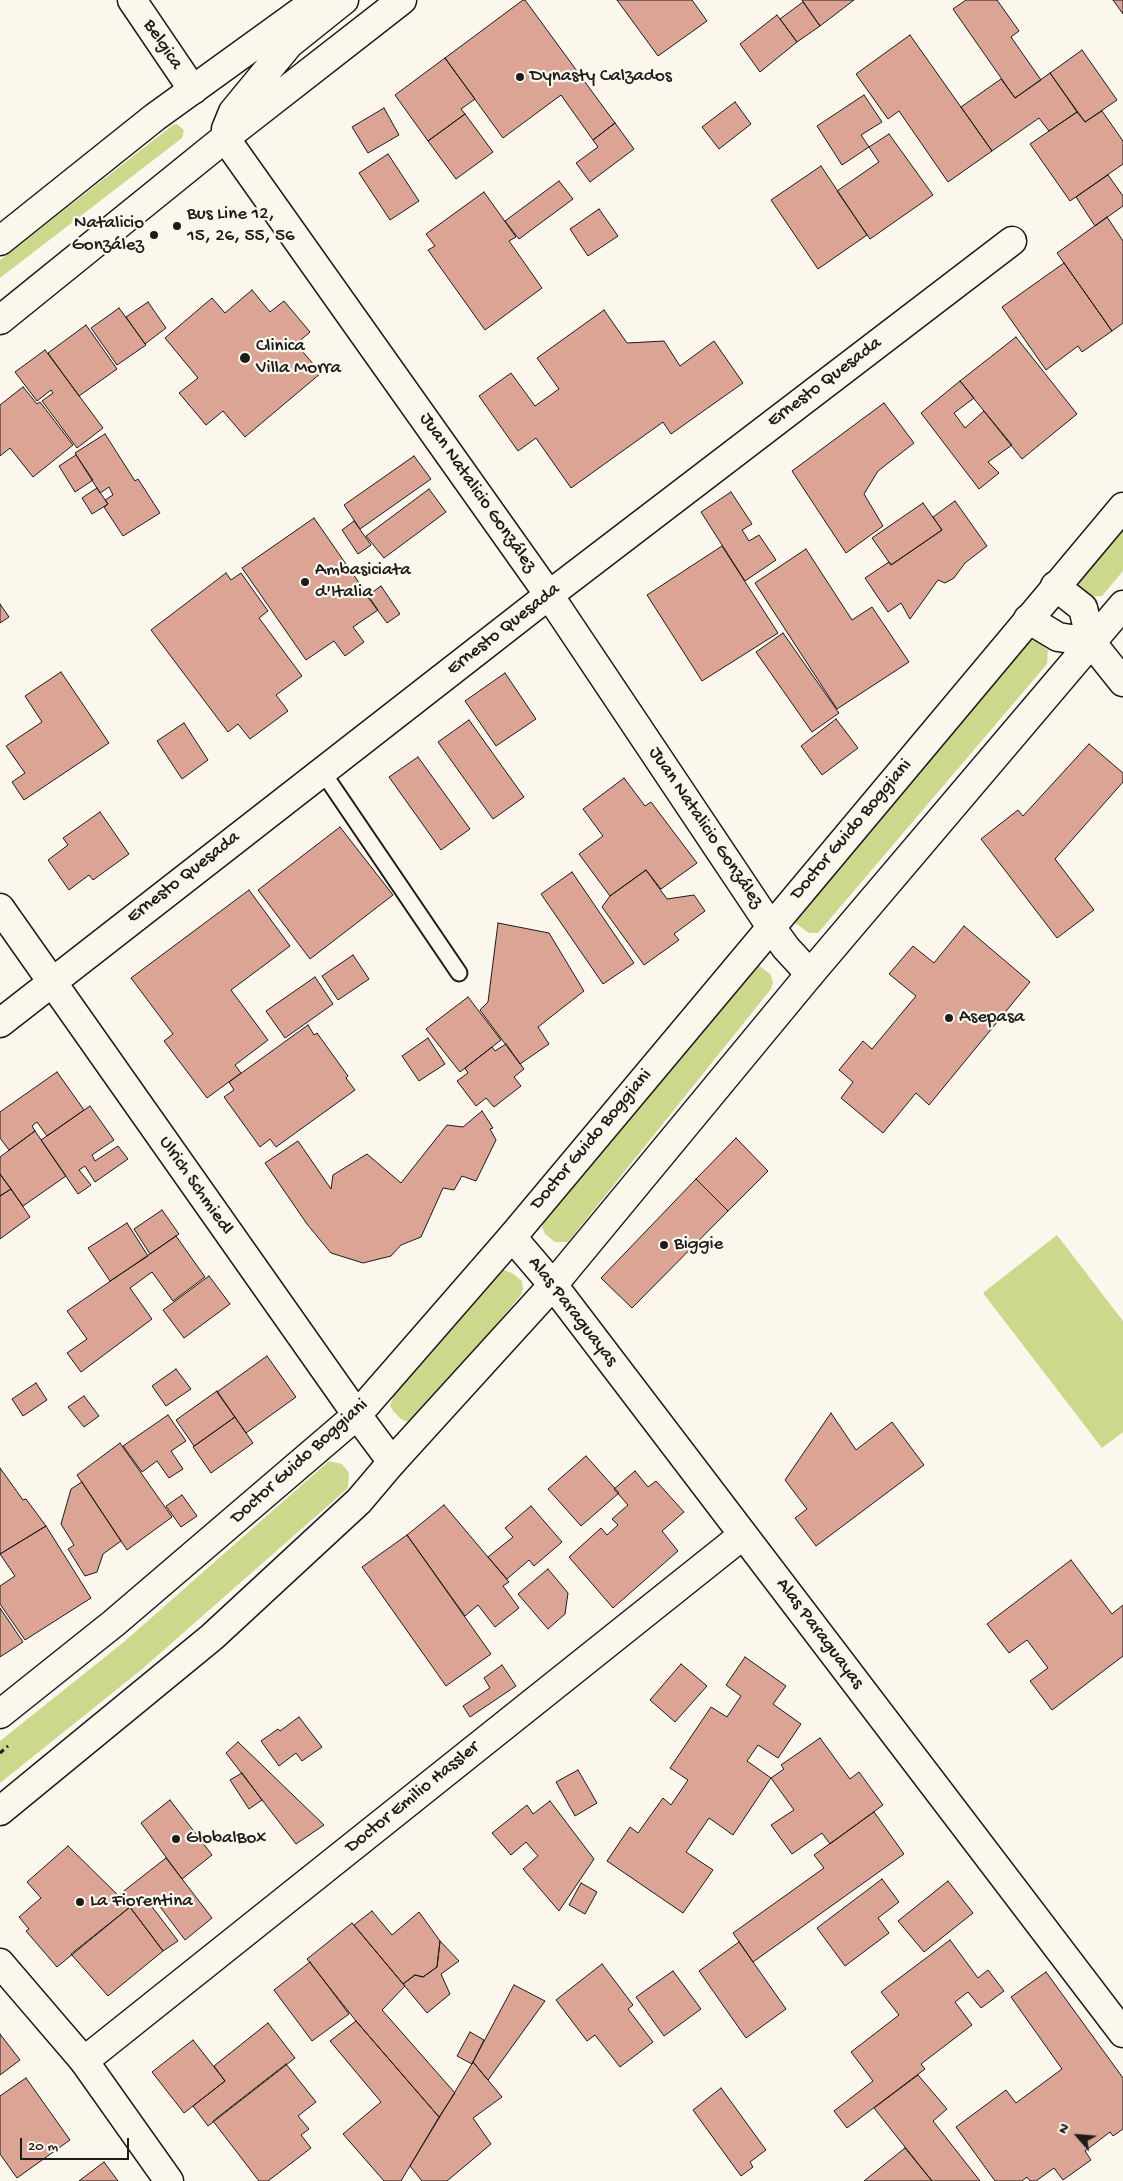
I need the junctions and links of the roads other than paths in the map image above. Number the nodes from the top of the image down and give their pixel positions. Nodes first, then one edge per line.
1 (132, 0) edge
2 (317, 0) edge
3 (344, 0) edge
4 (402, 0) edge
5 (193, 90) junction
6 (225, 138) junction
7 (0, 241) edge
8 (1012, 241) dead end
9 (0, 320) edge
10 (1123, 506) edge
11 (1055, 586) junction
12 (549, 595) junction
13 (1123, 605) edge
14 (1028, 619) junction
15 (1091, 642) junction
16 (1123, 682) edge
17 (322, 771) junction
18 (0, 908) edge
19 (771, 927) junction
20 (459, 973) dead end
21 (810, 974) junction
22 (51, 982) junction
23 (0, 1023) edge
24 (512, 1237) junction
25 (553, 1285) junction
26 (357, 1415) junction
27 (392, 1462) junction
28 (743, 1535) junction
29 (0, 1714) edge
30 (0, 1812) edge
31 (0, 1963) edge
32 (1123, 2033) edge
33 (84, 2061) junction
34 (169, 2181) edge

1 - 5 main road, Belgica
2 - 5 main road
3 - 6 main road
4 - 6 main road
5 - 7 main road
6 - 9 main road
6 - 12 main road, Juan Natalicio González
8 - 12 main road, Ernesto Quesada
10 - 11 main road, Doctor Guido Boggiani
11 - 14 main road, Doctor Guido Boggiani
11 - 15 main road
12 - 17 main road, Ernesto Quesada
12 - 19 main road, Juan Natalicio González
13 - 15 main road
14 - 15 main road
14 - 19 main road, Doctor Guido Boggiani
15 - 16 main road
15 - 21 main road
17 - 20 lane
17 - 22 main road, Ernesto Quesada
18 - 22 main road, Ulrich Schmiedl
19 - 21 main road, Juan Natalicio González
19 - 24 main road, Doctor Guido Boggiani
21 - 25 main road
22 - 23 main road, Ernesto Quesada
22 - 26 main road, Ulrich Schmiedl
24 - 25 main road, Alas Paraguayas
24 - 26 main road, Doctor Guido Boggiani
25 - 27 main road
25 - 28 main road, Alas Paraguayas
26 - 27 main road, Ulrich Schmiedl
26 - 29 main road, Doctor Guido Boggiani
27 - 30 main road
28 - 32 main road, Alas Paraguayas
28 - 33 main road, Doctor Emilio Hassler
31 - 33 main road
33 - 34 main road

